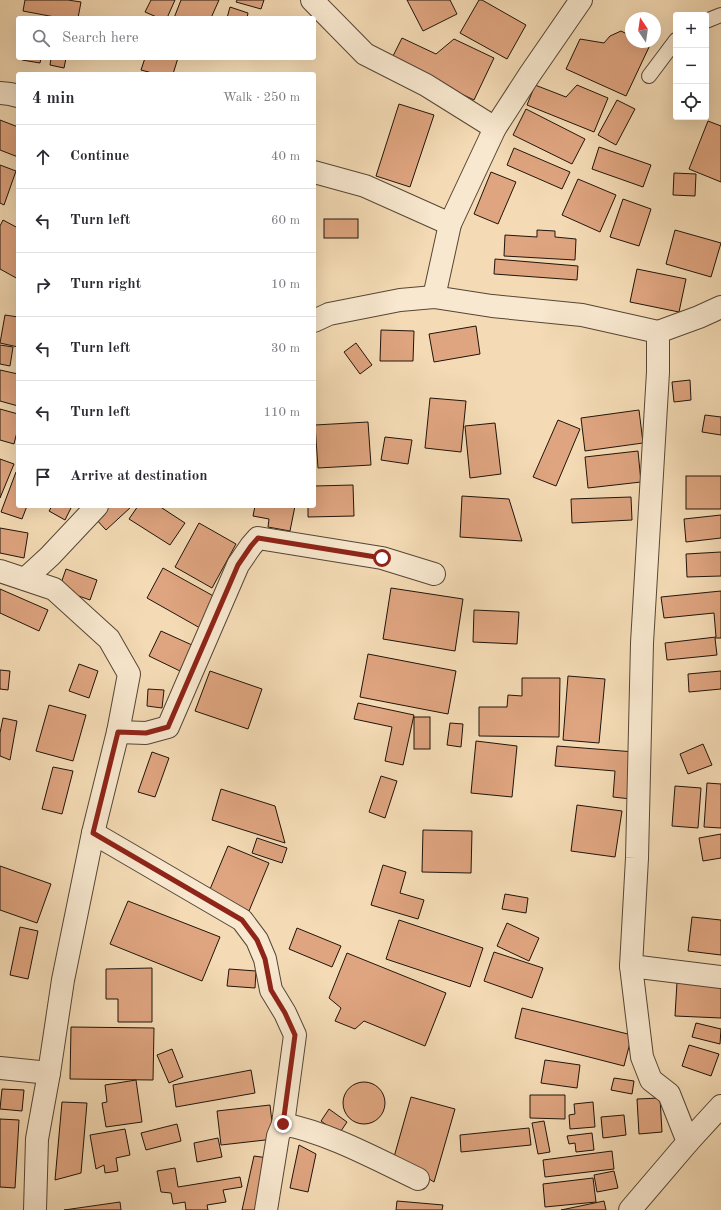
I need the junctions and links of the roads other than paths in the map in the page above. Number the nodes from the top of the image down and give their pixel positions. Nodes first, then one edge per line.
1 (312, 0) edge
2 (581, 0) edge
3 (721, 16) edge
4 (709, 20) edge
5 (673, 44) edge
6 (649, 76) dead end
7 (0, 93) edge
8 (16, 96) edge
9 (495, 128) junction
10 (316, 173) edge
11 (450, 224) junction
12 (434, 297) junction
13 (721, 307) edge
14 (316, 320) edge
15 (658, 332) junction
16 (95, 508) edge
17 (0, 570) edge
18 (434, 574) dead end
19 (25, 579) junction
20 (118, 732) junction
21 (93, 833) junction
22 (631, 966) junction
23 (721, 977) edge
24 (0, 1068) edge
25 (49, 1073) junction
26 (721, 1106) edge
27 (283, 1124) junction
28 (688, 1142) junction
29 (418, 1179) dead end
30 (35, 1210) edge
31 (266, 1210) edge
32 (630, 1210) edge

1 - 9 street
2 - 9 street
3 - 4 lane
5 - 6 lane
7 - 8 street
9 - 11 street
10 - 11 street
11 - 12 street
12 - 14 street
12 - 15 street
13 - 15 street
15 - 22 street
16 - 19 street
17 - 19 street
18 - 20 street
19 - 20 street
20 - 21 street
21 - 25 street
21 - 27 street
22 - 23 street
22 - 28 street
24 - 25 street
25 - 30 street
26 - 28 street
27 - 29 street
27 - 31 street
28 - 32 street

